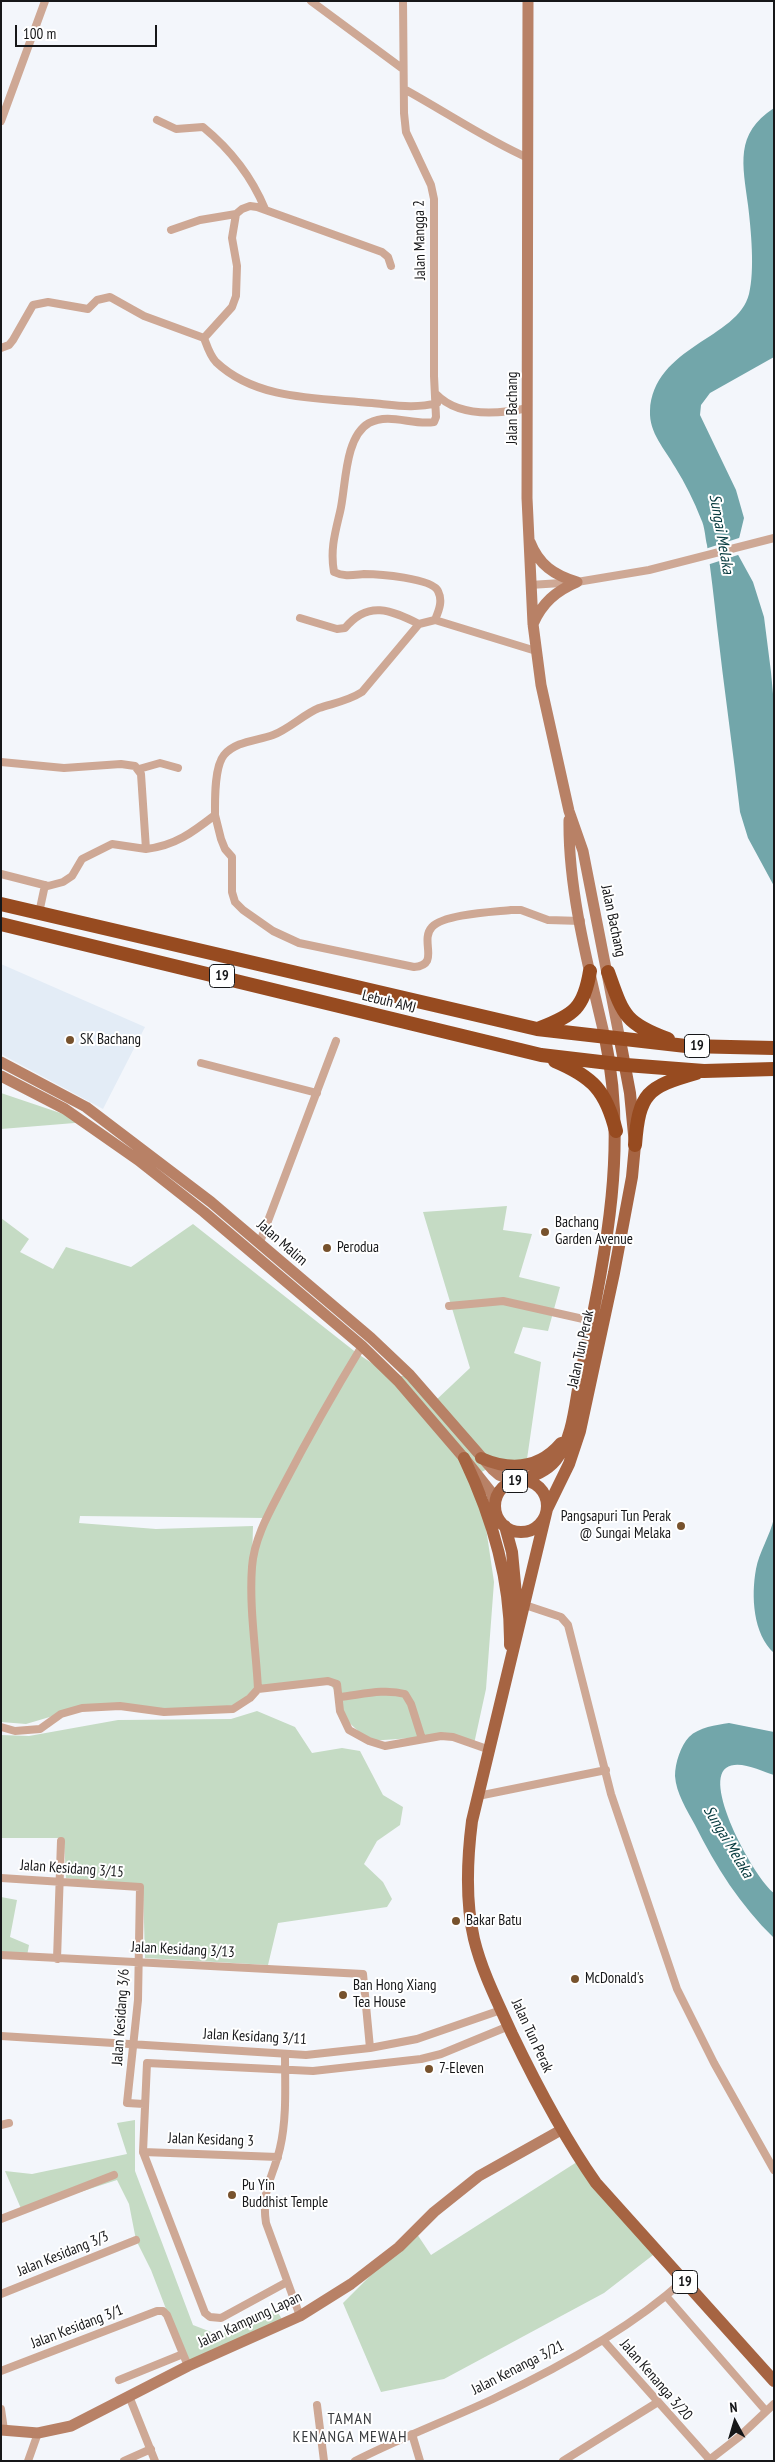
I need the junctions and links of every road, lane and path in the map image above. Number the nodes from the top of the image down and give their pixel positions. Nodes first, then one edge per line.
1 (45, 1) edge
2 (311, 1) edge
3 (403, 1) edge
4 (528, 1) edge
5 (403, 69) junction
6 (404, 89) junction
7 (157, 120) dead end
8 (1, 121) edge
9 (528, 158) junction
10 (265, 209) junction
11 (236, 214) junction
12 (170, 230) dead end
13 (391, 266) dead end
14 (204, 338) junction
15 (1, 348) edge
16 (436, 394) junction
17 (437, 403) junction
18 (528, 408) junction
19 (528, 536) junction
20 (774, 538) edge
21 (577, 582) junction
22 (530, 585) junction
23 (300, 618) dead end
24 (435, 620) junction
25 (419, 624) junction
26 (532, 624) junction
27 (536, 651) junction
28 (1, 762) edge
29 (178, 768) dead end
30 (140, 770) junction
31 (569, 811) junction
32 (215, 816) junction
33 (146, 849) junction
34 (1, 874) edge
35 (45, 885) junction
36 (1, 904) edge
37 (39, 913) junction
38 (581, 921) junction
39 (1, 924) edge
40 (590, 971) junction
41 (608, 972) junction
42 (537, 1029) junction
43 (605, 1038) junction
44 (620, 1040) junction
45 (336, 1041) dead end
46 (686, 1046) junction
47 (774, 1048) edge
48 (541, 1055) junction
49 (1, 1062) edge
50 (201, 1063) dead end
51 (610, 1063) junction
52 (626, 1065) junction
53 (774, 1069) edge
54 (704, 1071) junction
55 (1, 1076) edge
56 (317, 1093) junction
57 (616, 1131) junction
58 (635, 1145) junction
59 (260, 1242) junction
60 (449, 1306) dead end
61 (592, 1321) junction
62 (362, 1346) junction
63 (570, 1427) junction
64 (464, 1458) junction
65 (481, 1458) junction
66 (518, 1480) junction
67 (495, 1504) junction
68 (547, 1509) junction
69 (505, 1526) junction
70 (525, 1605) junction
71 (518, 1631) junction
72 (510, 1668) junction
73 (258, 1689) junction
74 (339, 1698) junction
75 (1, 1727) edge
76 (422, 1739) junction
77 (490, 1750) junction
78 (606, 1770) junction
79 (478, 1796) junction
80 (61, 1841) dead end
81 (1, 1878) edge
82 (60, 1883) junction
83 (140, 1887) joint
84 (1, 1955) edge
85 (57, 1959) junction
86 (139, 1962) junction
87 (501, 2010) junction
88 (509, 2026) junction
89 (1, 2036) edge
90 (134, 2043) junction
91 (370, 2048) junction
92 (285, 2054) junction
93 (285, 2068) junction
94 (144, 2104) junction
95 (561, 2130) junction
96 (143, 2152) junction
97 (278, 2157) junction
98 (774, 2170) edge
99 (114, 2175) dead end
100 (1, 2219) edge
101 (136, 2240) dead end
102 (683, 2280) junction
103 (288, 2282) junction
104 (1, 2294) edge
105 (666, 2296) junction
106 (300, 2316) junction
107 (603, 2340) junction
108 (183, 2354) junction
109 (188, 2366) junction
110 (1, 2371) edge
111 (119, 2380) dead end
112 (774, 2381) edge
113 (128, 2396) junction
114 (658, 2402) junction
115 (774, 2404) edge
116 (317, 2405) dead end
117 (1, 2409) edge
118 (766, 2412) junction
119 (3, 2430) edge
120 (38, 2434) junction
121 (412, 2434) junction
122 (151, 2449) junction
123 (709, 2460) edge
124 (28, 2461) edge
125 (124, 2461) edge
126 (155, 2461) edge
127 (324, 2461) edge
128 (355, 2461) edge
129 (420, 2461) edge
130 (563, 2461) edge

1 - 8 street
2 - 5 street
3 - 5 street, Jalan Mangga 2
4 - 9 street, Jalan Bachang
5 - 6 street, Jalan Mangga 2
6 - 9 street
6 - 16 street, Jalan Mangga 2
7 - 10 street
9 - 18 street, Jalan Bachang
10 - 11 street
10 - 13 street
11 - 12 street
11 - 14 street
14 - 15 street
14 - 17 street
16 - 17 street, Jalan Mangga 2
16 - 18 street
17 - 24 street
18 - 19 street, Jalan Bachang
19 - 21 street
19 - 22 street, Jalan Bachang
20 - 21 street
21 - 22 street
21 - 26 street
22 - 26 street, Jalan Bachang
23 - 25 street
24 - 25 street
24 - 27 street
25 - 32 street
26 - 27 street, Jalan Bachang
27 - 31 street, Jalan Bachang
28 - 30 street
29 - 30 street
30 - 33 street
31 - 38 street, Jalan Bachang
31 - 41 street, Jalan Bachang
32 - 33 street
32 - 38 street
33 - 35 street
34 - 35 street
35 - 37 street
36 - 37 highway, Lebuh AMJ / 19
37 - 42 highway, Lebuh AMJ / 19
38 - 40 street, Jalan Bachang
39 - 48 highway, Lebuh AMJ / 19
40 - 42 highway
40 - 43 street, Jalan Bachang
41 - 44 street, Jalan Bachang
41 - 46 highway
42 - 43 highway, Lebuh AMJ / 19
43 - 44 highway, Lebuh AMJ / 19
43 - 51 main road, Jalan Tun Perak
44 - 46 highway, Lebuh AMJ / 19
44 - 52 main road, Jalan Tun Perak
45 - 56 street
46 - 47 highway, Lebuh AMJ / 19
48 - 51 highway, Lebuh AMJ / 19
48 - 57 highway
49 - 59 street, Jalan Malim / 19
50 - 56 street
51 - 52 highway, Lebuh AMJ / 19
51 - 57 main road, Jalan Tun Perak
52 - 54 highway, Lebuh AMJ / 19
52 - 58 main road, Jalan Tun Perak
53 - 54 highway, Lebuh AMJ / 19
54 - 58 highway
55 - 62 street, Jalan Malim / 19
56 - 59 street
57 - 61 main road, Jalan Tun Perak
58 - 68 main road, Jalan Tun Perak
59 - 65 street, Jalan Malim / 19
60 - 61 street
61 - 63 main road, Jalan Tun Perak
62 - 64 street, Jalan Malim / 19
62 - 73 street
63 - 65 main road
63 - 66 main road, Jalan Tun Perak
64 - 67 street, Jalan Malim / 19
64 - 72 main road
65 - 66 street, Jalan Malim / 19
66 - 67 main road, 19
66 - 68 main road, 19
67 - 69 main road, 19
68 - 69 main road
68 - 70 main road, Jalan Tun Perak / 19
69 - 71 main road, Jalan Tun Perak / 19
70 - 71 main road, Jalan Tun Perak / 19
70 - 78 street
71 - 72 main road, Jalan Tun Perak / 19
72 - 77 main road, Jalan Tun Perak / 19
73 - 74 street
73 - 75 street
74 - 76 street
74 - 76 street
76 - 77 street
77 - 79 main road, Jalan Tun Perak / 19
78 - 79 street
78 - 98 street
79 - 87 main road, Jalan Tun Perak / 19
80 - 82 street
81 - 82 street, Jalan Kesidang 3/15
82 - 83 street, Jalan Kesidang 3/15
82 - 85 street
83 - 86 street, Jalan Kesidang 3/6
84 - 85 street, Jalan Kesidang 3/13
85 - 86 street, Jalan Kesidang 3/13
86 - 90 street, Jalan Kesidang 3/6
86 - 91 street, Jalan Kesidang 3/13
87 - 88 main road, Jalan Tun Perak / 19
87 - 91 street, Jalan Kesidang 3/11
88 - 93 street
88 - 95 main road, Jalan Tun Perak / 19
89 - 90 street, Jalan Kesidang 3/11
90 - 92 street, Jalan Kesidang 3/11
90 - 94 street, Jalan Kesidang 3/6
91 - 92 street, Jalan Kesidang 3/11
92 - 93 street
93 - 94 street, Jalan Kesidang 3/6
93 - 97 street
94 - 96 street, Jalan Kesidang 3/6
95 - 102 main road, Jalan Tun Perak / 19
95 - 106 street, Jalan Kampung Lapan
96 - 97 street, Jalan Kesidang 3
96 - 103 street, Jalan Kesidang 3/6
97 - 103 street
99 - 100 street
101 - 104 street, Jalan Kesidang 3/3
102 - 105 street, Jalan Kenanga 3/21
102 - 112 main road, Jalan Tun Perak / 19
103 - 106 street
105 - 107 street, Jalan Kenanga 3/21
105 - 118 street
106 - 109 street, Jalan Kampung Lapan
107 - 114 street, Jalan Kenanga 3/20
107 - 121 street, Jalan Kenanga 3/21
108 - 109 street
108 - 110 street, Jalan Kesidang 3/1
108 - 111 street
109 - 113 street, Jalan Kampung Lapan
113 - 120 street, Jalan Kampung Lapan
113 - 122 street
114 - 123 street, Jalan Kenanga 3/20
114 - 130 street
115 - 118 street
116 - 127 street
117 - 119 street
118 - 123 street
119 - 120 street, Jalan Kampung Lapan
120 - 124 street
121 - 128 street, Jalan Kenanga 3/21
121 - 129 street
122 - 125 street
122 - 126 street

